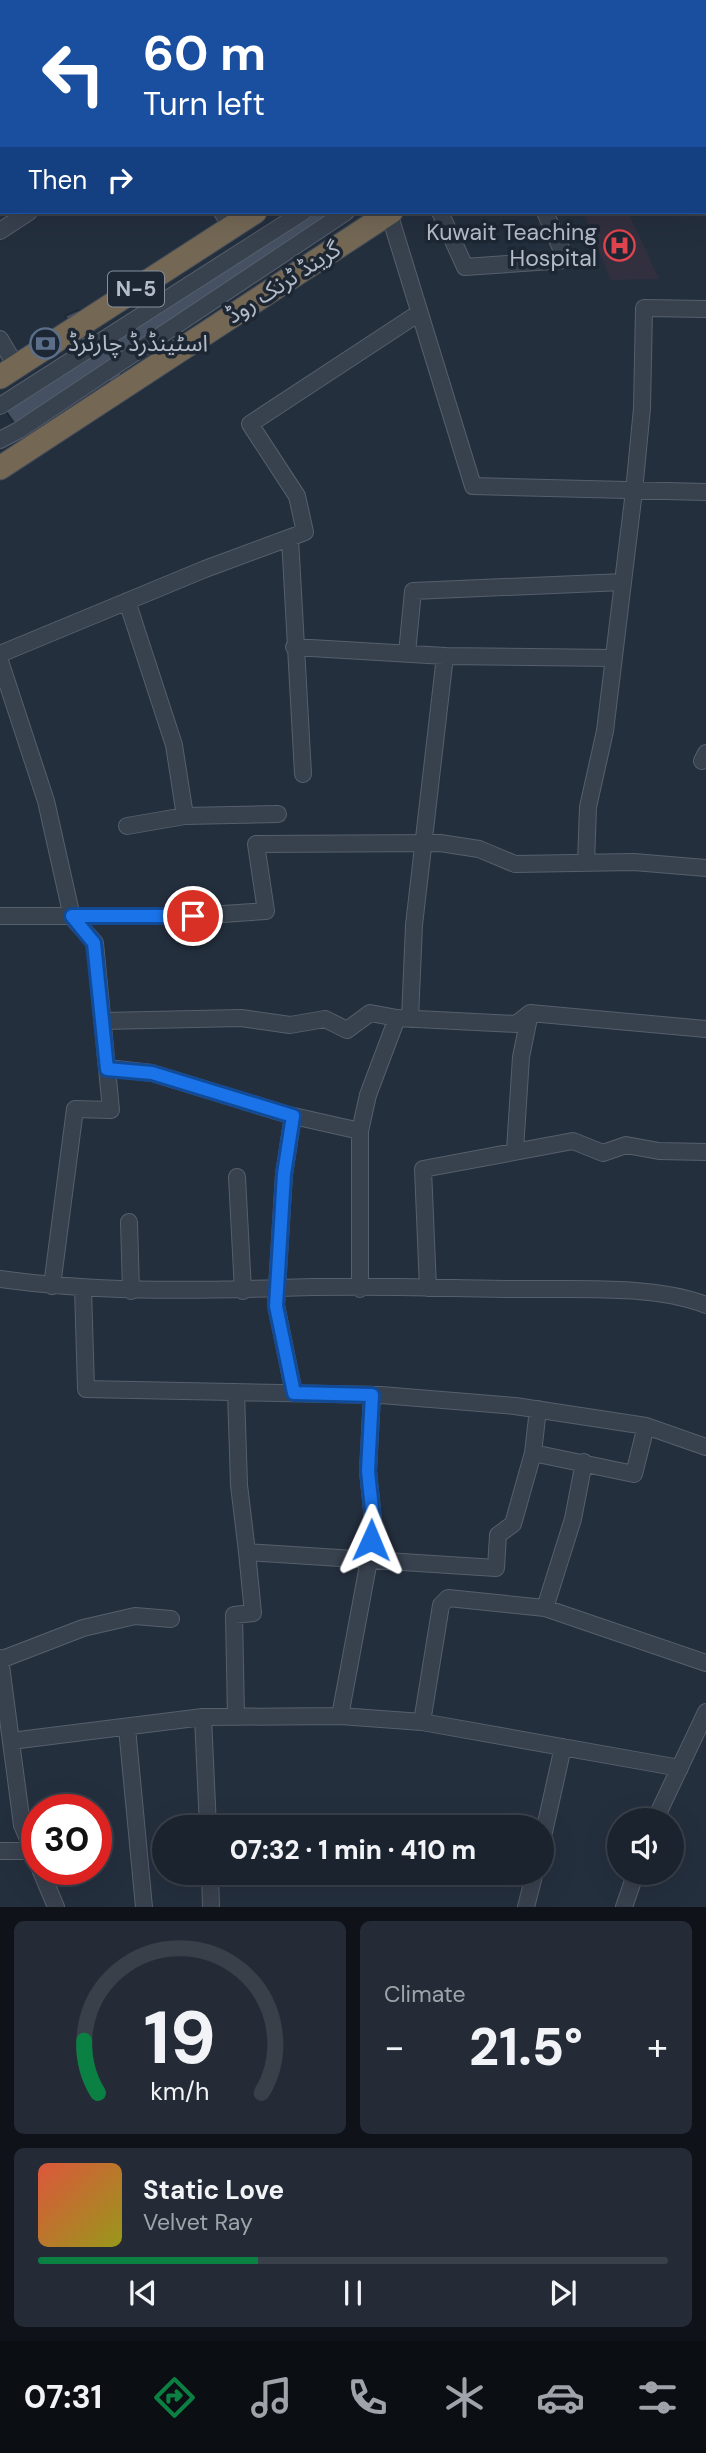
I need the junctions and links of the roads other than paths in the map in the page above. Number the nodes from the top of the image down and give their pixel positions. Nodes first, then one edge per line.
1 (26, 214) edge
2 (247, 214) edge
3 (300, 214) edge
4 (343, 214) edge
5 (387, 214) edge
6 (391, 214) edge
7 (441, 214) edge
8 (546, 214) edge
9 (227, 219) edge
10 (0, 231) edge
11 (706, 309) edge
12 (419, 313) junction
13 (0, 339) edge
14 (8, 372) edge
15 (0, 406) edge
16 (0, 440) edge
17 (0, 468) edge
18 (634, 491) junction
19 (706, 492) edge
20 (290, 538) junction
21 (623, 582) junction
22 (127, 601) junction
23 (294, 647) junction
24 (407, 653) junction
25 (0, 654) edge
26 (445, 656) junction
27 (614, 658) junction
28 (0, 661) edge
29 (303, 775) dead end
30 (278, 814) dead end
31 (185, 816) junction
32 (127, 827) dead end
33 (425, 843) junction
34 (586, 863) junction
35 (706, 868) edge
36 (0, 916) edge
37 (72, 916) junction
38 (530, 1013) junction
39 (403, 1018) junction
40 (103, 1021) junction
41 (706, 1029) edge
42 (107, 1069) junction
43 (293, 1116) junction
44 (360, 1131) junction
45 (515, 1150) junction
46 (706, 1152) edge
47 (237, 1177) dead end
48 (128, 1222) dead end
49 (0, 1279) edge
50 (52, 1286) junction
51 (280, 1288) junction
52 (428, 1288) junction
53 (83, 1289) junction
54 (360, 1289) junction
55 (131, 1291) junction
56 (243, 1291) junction
57 (706, 1305) edge
58 (236, 1392) junction
59 (294, 1393) junction
60 (372, 1395) junction
61 (537, 1409) junction
62 (646, 1426) junction
63 (706, 1447) edge
64 (533, 1453) junction
65 (584, 1461) junction
66 (247, 1552) junction
67 (369, 1560) junction
68 (545, 1608) junction
69 (172, 1619) dead end
70 (0, 1659) edge
71 (706, 1663) edge
72 (4, 1711) edge
73 (706, 1712) edge
74 (340, 1716) junction
75 (203, 1717) junction
76 (236, 1717) junction
77 (422, 1722) junction
78 (127, 1728) junction
79 (11, 1741) junction
80 (563, 1747) junction
81 (680, 1768) junction
82 (661, 1808) edge
83 (207, 1815) edge
84 (548, 1815) edge
85 (21, 1817) edge
86 (0, 1851) edge
87 (21, 1853) edge
88 (47, 1885) edge
89 (210, 1885) edge
90 (532, 1885) edge
91 (632, 1885) edge
92 (56, 1907) edge
93 (144, 1907) edge
94 (211, 1907) edge
95 (526, 1907) edge
96 (624, 1907) edge

1 - 10 street
2 - 9 highway, N-5
3 - 15 street
4 - 16 street
5 - 17 highway, گرینڈ ٹرنک روڈ
6 - 12 street
7 - 8 street
9 - 14 highway, N-5
11 - 18 street
12 - 18 street
12 - 20 street
13 - 14 street
18 - 19 street
18 - 21 street
20 - 22 street
20 - 23 street
21 - 24 street
21 - 27 street
22 - 25 street
22 - 31 street
23 - 24 street
23 - 29 street
24 - 26 street
26 - 27 street
26 - 33 street
27 - 34 street
28 - 37 street
30 - 31 street
31 - 32 street
33 - 34 street
33 - 37 street
33 - 39 street
34 - 35 street
36 - 37 street
37 - 40 street
38 - 39 street
38 - 41 street
38 - 45 street
39 - 40 street
39 - 44 street
40 - 42 street
42 - 43 street
42 - 50 street
43 - 44 street
43 - 51 street
44 - 54 street
45 - 46 street
45 - 52 street
47 - 56 street
48 - 55 street
49 - 50 street
50 - 53 street
51 - 54 street
51 - 56 street
51 - 59 street
52 - 54 street
52 - 57 street
53 - 55 street
53 - 58 street
55 - 56 street
58 - 59 street
58 - 66 street
59 - 60 street
60 - 61 street
60 - 67 street
61 - 62 street
61 - 64 street
62 - 63 street
62 - 65 street
64 - 65 street
64 - 67 street
65 - 68 street
66 - 67 street
66 - 76 street
67 - 74 street
68 - 71 street
68 - 77 street
69 - 70 street
70 - 72 street
72 - 79 street
73 - 81 street
74 - 76 street
74 - 77 street
75 - 76 street
75 - 78 street
75 - 83 street
77 - 80 street
78 - 79 street
78 - 93 street
79 - 85 street
80 - 81 street
80 - 84 street
81 - 82 street
86 - 87 street
88 - 92 street
89 - 94 street
90 - 95 street
91 - 96 street

